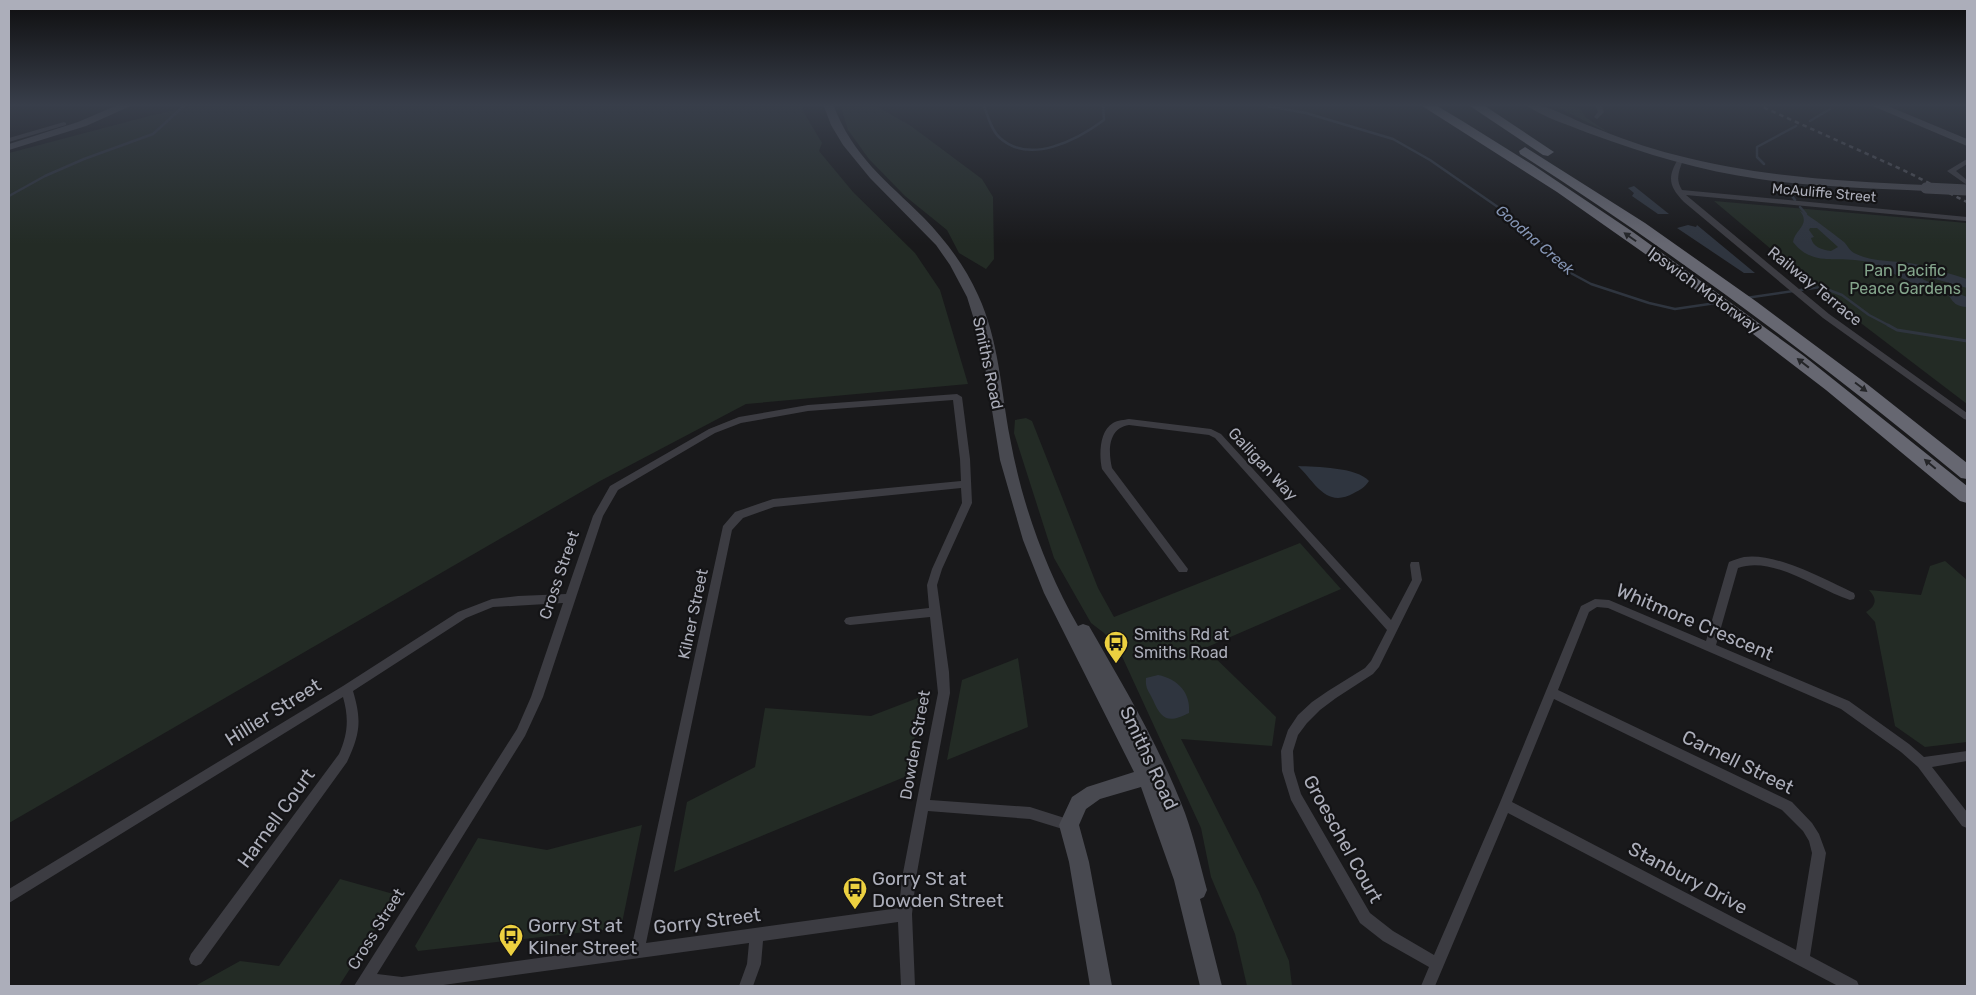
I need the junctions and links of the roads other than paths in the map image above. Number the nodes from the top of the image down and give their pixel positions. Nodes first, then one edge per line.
1 (851, 150) edge
2 (1501, 150) edge
3 (1524, 150) edge
4 (1545, 150) edge
5 (1650, 150) edge
6 (1680, 160) junction
7 (1967, 161) edge
8 (1967, 183) edge
9 (1967, 190) edge
10 (1680, 192) junction
11 (1965, 219) dead end
12 (1725, 282) junction
13 (1698, 285) joint
14 (1764, 310) joint
15 (1740, 316) joint
16 (1780, 326) joint
17 (957, 397) joint
18 (1967, 417) edge
19 (1967, 473) edge
20 (966, 484) junction
21 (1967, 496) edge
22 (1415, 565) dead end
23 (1183, 569) dead end
24 (1850, 596) dead end
25 (569, 598) junction
26 (935, 612) junction
27 (850, 621) dead end
28 (1392, 628) junction
29 (1710, 648) junction
30 (347, 689) junction
31 (1550, 692) junction
32 (1967, 756) edge
33 (1922, 763) junction
34 (1153, 776) junction
35 (922, 805) junction
36 (1505, 805) junction
37 (1967, 822) edge
38 (1070, 825) junction
39 (9, 896) edge
40 (905, 914) junction
41 (757, 935) junction
42 (638, 949) junction
43 (196, 959) dead end
44 (1802, 959) junction
45 (1437, 964) junction
46 (363, 983) edge
47 (746, 986) edge
48 (908, 986) edge
49 (1101, 986) edge
50 (1211, 986) edge
51 (1221, 986) edge
52 (1428, 986) edge
53 (1852, 986) edge

1 - 34 street, Smiths Road
13 -> 2 highway, Ipswich Motorway
3 - 12 highway, Ipswich Motorway
4 - 12 highway
5 - 6 street
6 - 9 street, bridge
6 - 10 street
7 - 8 street
10 - 11 street, McAuliffe Street
10 - 18 street, Railway Terrace
12 - 14 highway, Ipswich Motorway
13 - 15 highway, Ipswich Motorway
14 - 16 highway
21 -> 15 highway, Ipswich Motorway
16 -> 19 highway, Ipswich Motorway
17 - 20 street, Dowden Street
17 - 25 street, Cross Street
20 - 26 street, Dowden Street
20 - 42 street, Kilner Street
22 - 28 street, Groeschel Court
23 - 28 street, Galligan Way
24 - 29 street
25 - 30 street, Hillier Street
25 - 46 street, Cross Street
26 - 27 street
26 - 35 street, Dowden Street
28 - 45 street, Groeschel Court
29 - 31 street, Whitmore Crescent
29 - 33 street, Whitmore Crescent
30 - 39 street, Hillier Street
30 - 43 street, Harnell Court
31 - 36 street, Whitmore Crescent
31 - 44 street, Carnell Street
32 - 33 street
33 - 37 street, Whitmore Crescent
34 - 38 street, Smiths Road
34 - 50 street, Smiths Road
34 - 51 street, Smiths Road
35 - 38 street
35 - 40 street, Dowden Street
36 - 44 street, Stanbury Drive
36 - 45 street, Whitmore Crescent
38 - 49 street
40 - 41 street, Gorry Street
40 - 48 street, Dowden Street
41 - 42 street, Gorry Street
41 - 47 street
42 - 46 street, Gorry Street
44 - 53 street, Stanbury Drive
45 - 52 street, Whitmore Crescent

